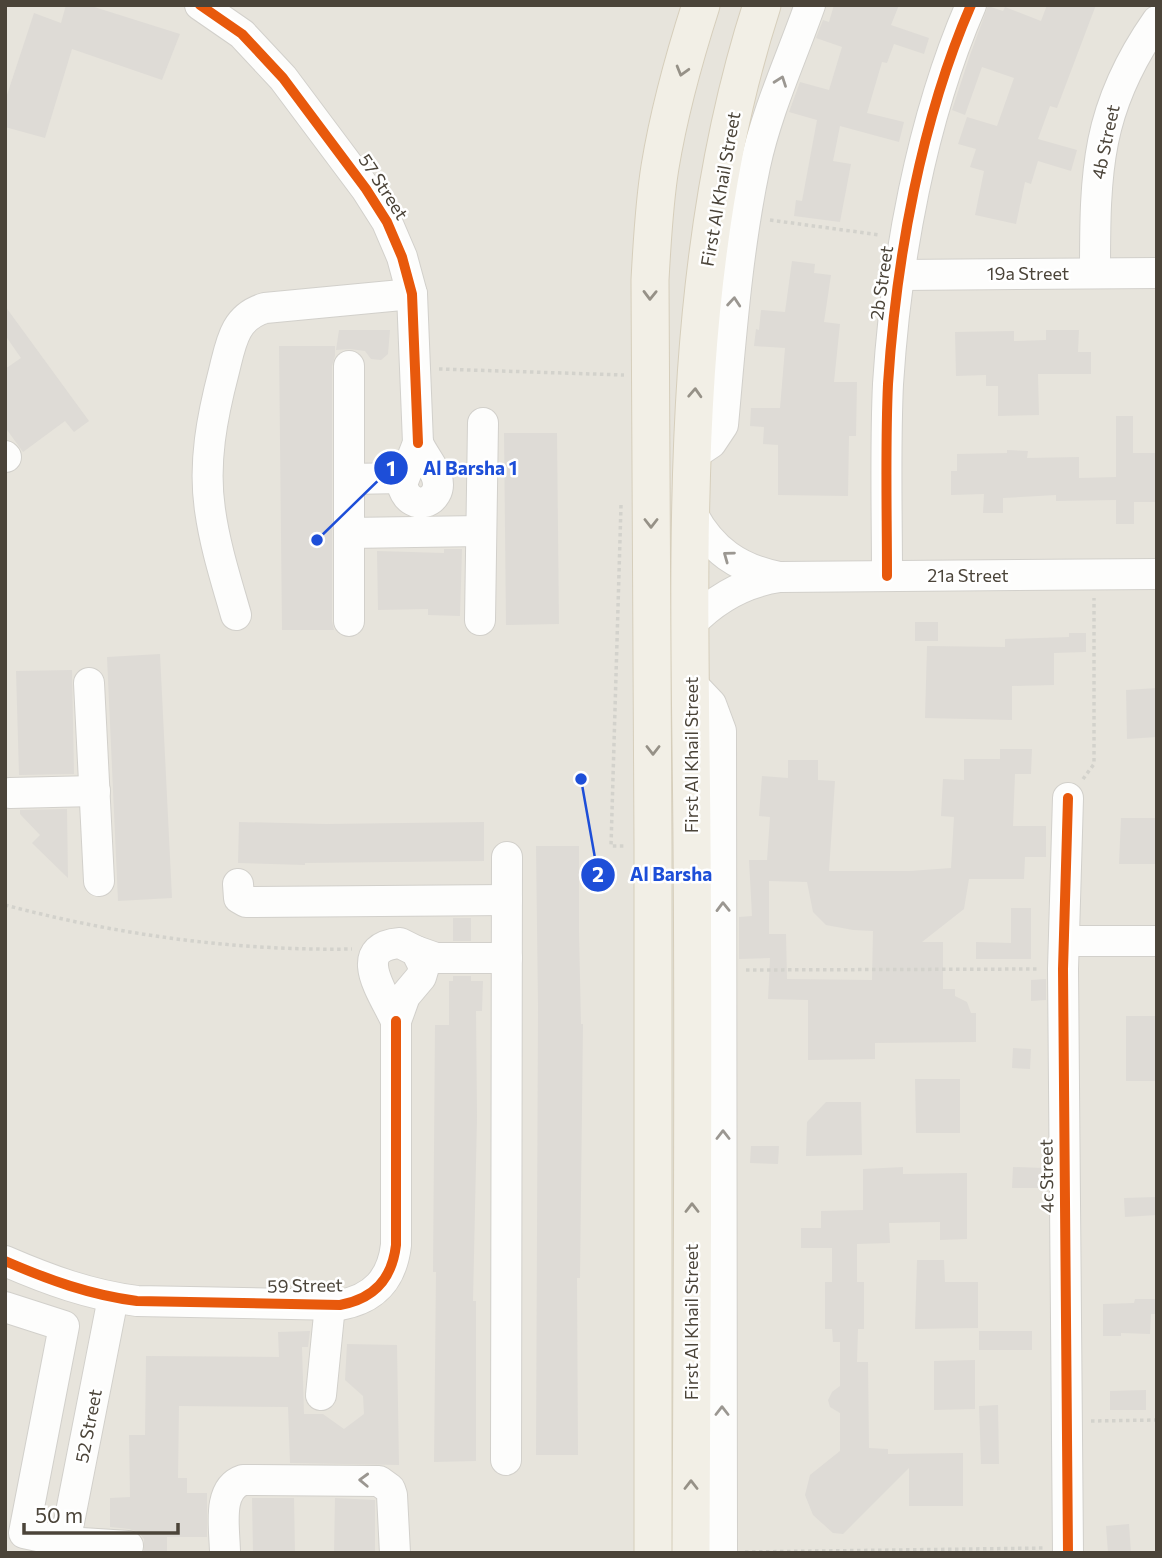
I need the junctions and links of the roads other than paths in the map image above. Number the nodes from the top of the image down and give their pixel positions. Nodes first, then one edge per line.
1 (200, 5) edge
2 (701, 5) edge
3 (762, 5) edge
4 (810, 5) edge
5 (971, 5) edge
6 (1157, 21) edge
7 (1094, 273) junction
8 (1157, 273) edge
9 (900, 275) junction
10 (412, 295) junction
11 (349, 366) dead end
12 (482, 423) dead end
13 (418, 443) junction
14 (693, 455) junction
15 (482, 477) junction
16 (403, 478) junction
17 (437, 478) junction
18 (349, 479) junction
19 (692, 513) junction
20 (481, 531) junction
21 (349, 533) junction
22 (1157, 574) edge
23 (887, 576) junction
24 (780, 577) junction
25 (236, 615) dead end
26 (480, 620) dead end
27 (349, 621) dead end
28 (691, 625) junction
29 (89, 683) dead end
30 (691, 683) junction
31 (95, 791) junction
32 (10, 793) dead end
33 (1068, 798) road end
34 (507, 857) dead end
35 (653, 864) junction
36 (99, 881) dead end
37 (238, 884) dead end
38 (507, 900) junction
39 (1157, 941) edge
40 (1063, 955) junction
41 (420, 962) junction
42 (507, 966) junction
43 (396, 1021) junction
44 (692, 1034) junction
45 (5, 1261) edge
46 (113, 1298) junction
47 (330, 1305) junction
48 (5, 1307) edge
49 (321, 1395) dead end
50 (506, 1460) dead end
51 (128, 1546) dead end
52 (65, 1548) edge
53 (1068, 1550) edge
54 (722, 1552) edge
55 (225, 1553) edge
56 (395, 1553) edge
57 (653, 1553) edge
58 (691, 1553) edge

1 - 10 street, 57 Street
2 -> 35 main road
14 -> 3 main road, First Al Khail Street
14 -> 4 street
5 - 9 street, 2b Street
6 - 7 street, 4b Street
7 - 8 street, 19a Street
7 - 9 street, 19a Street
9 - 23 street, 2b Street
10 - 13 street, 57 Street
10 - 25 street
11 - 18 street
12 - 15 street
13 - 16 street
13 - 17 street
14 - 19 main road, First Al Khail Street
15 - 17 street
15 - 20 street
16 - 17 street
16 - 18 street
18 - 21 street
24 -> 19 street, 21a Street
19 - 28 main road, First Al Khail Street
20 - 21 street
20 - 26 street
21 - 27 street
22 - 23 street, 21a Street
23 - 24 street, 21a Street
24 - 28 street, 21a Street
28 - 30 main road, First Al Khail Street
29 - 31 street
30 - 44 main road, First Al Khail Street
54 -> 30 street
31 - 32 street
31 - 36 street
33 - 40 street, 4c Street
34 - 38 street
35 - 44 main road
35 - 57 main road
37 - 38 street
38 - 42 street
39 - 40 street
40 - 53 street, 4c Street
41 - 42 street
41 - 43 street
41 - 43 street
42 - 50 street
43 - 47 street, 59 Street
58 -> 44 main road, First Al Khail Street
45 - 46 street, 59 Street
46 - 47 street, 59 Street
46 - 52 street, 52 Street
47 - 49 street
48 - 52 street
51 - 52 street
56 -> 55 street

